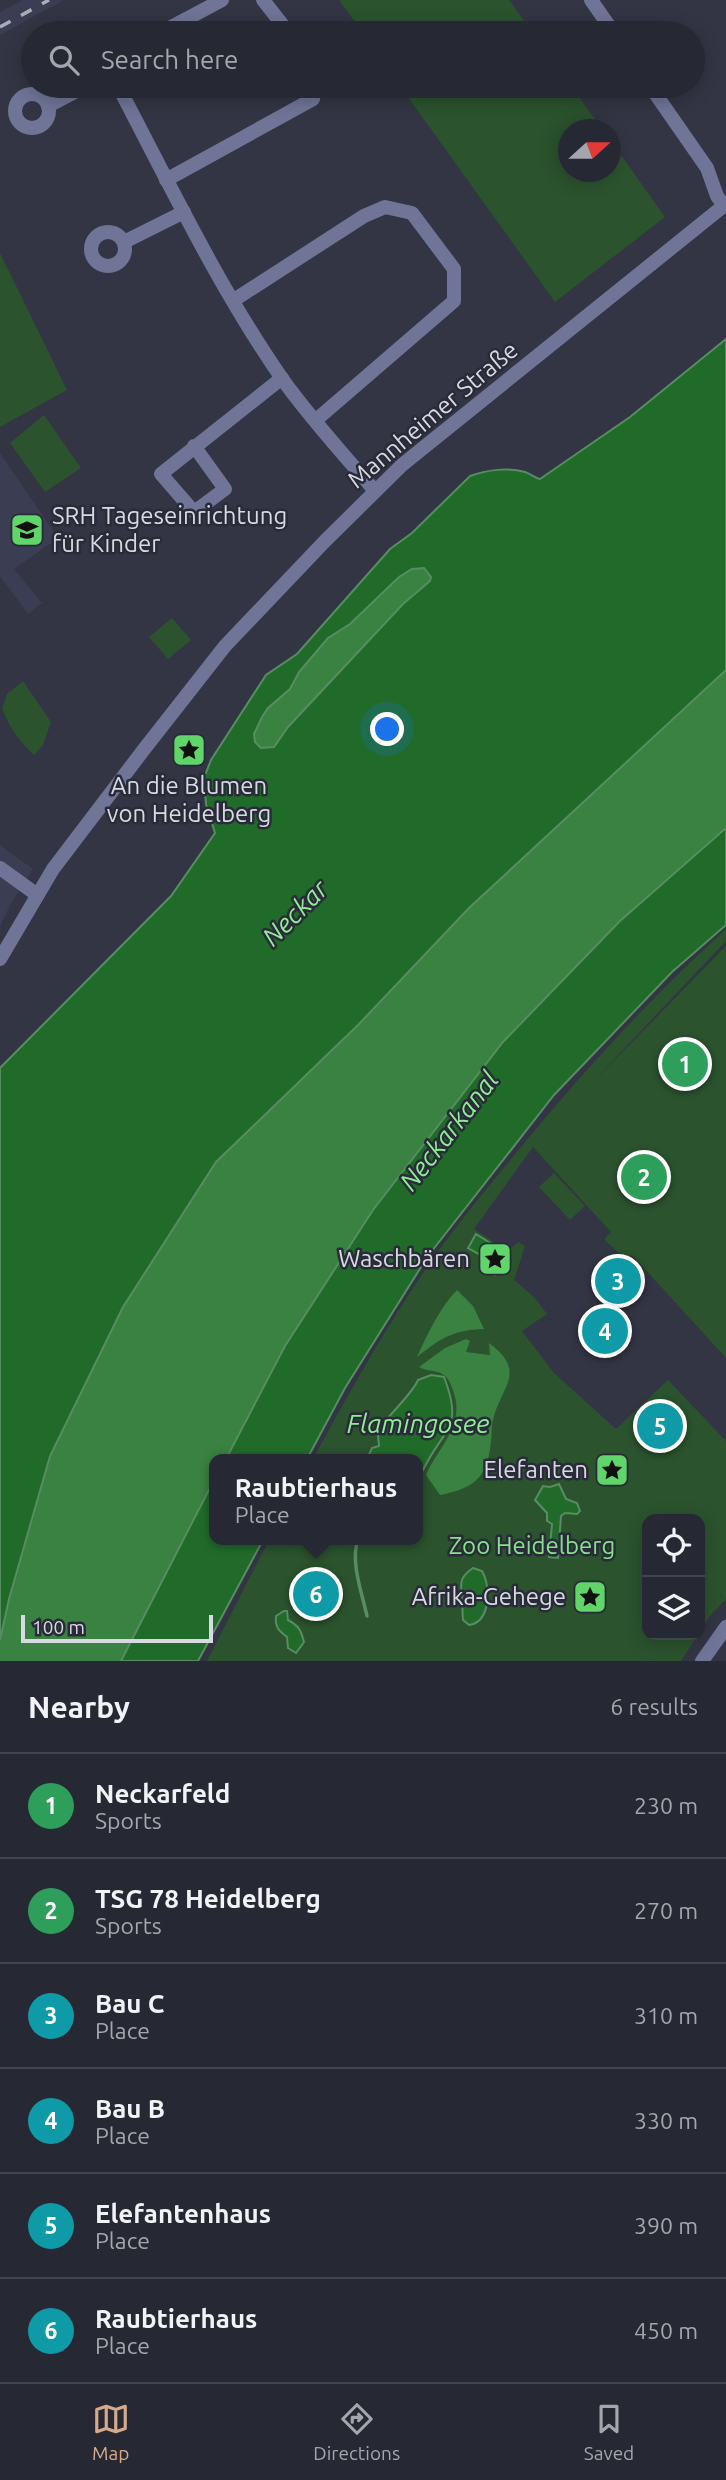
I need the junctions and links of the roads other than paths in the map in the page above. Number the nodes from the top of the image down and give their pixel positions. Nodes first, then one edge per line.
1 (222, 0) edge
2 (264, 0) edge
3 (591, 0) edge
4 (183, 21) edge
5 (280, 21) edge
6 (606, 21) edge
7 (63, 98) edge
8 (124, 98) edge
9 (313, 98) edge
10 (658, 98) edge
11 (48, 106) dead end
12 (166, 180) junction
13 (725, 205) edge
14 (184, 212) junction
15 (124, 242) dead end
16 (233, 300) junction
17 (282, 378) junction
18 (316, 420) junction
19 (194, 446) junction
20 (375, 491) junction
21 (0, 868) edge
22 (36, 894) junction
23 (0, 959) edge
24 (726, 1627) edge
25 (702, 1661) edge

1 - 4 street
2 - 5 street
3 - 6 street
7 - 11 street
8 - 12 street
9 - 12 street
10 - 13 street
12 - 14 street
13 - 20 street, Mannheimer Straße
14 - 15 street
14 - 16 street
16 - 17 street
16 - 18 street
17 - 18 street
17 - 19 street
18 - 20 street
19 - 19 street
20 - 22 street, Mannheimer Straße
21 - 22 street
22 - 23 street, Mannheimer Straße
24 - 25 street

